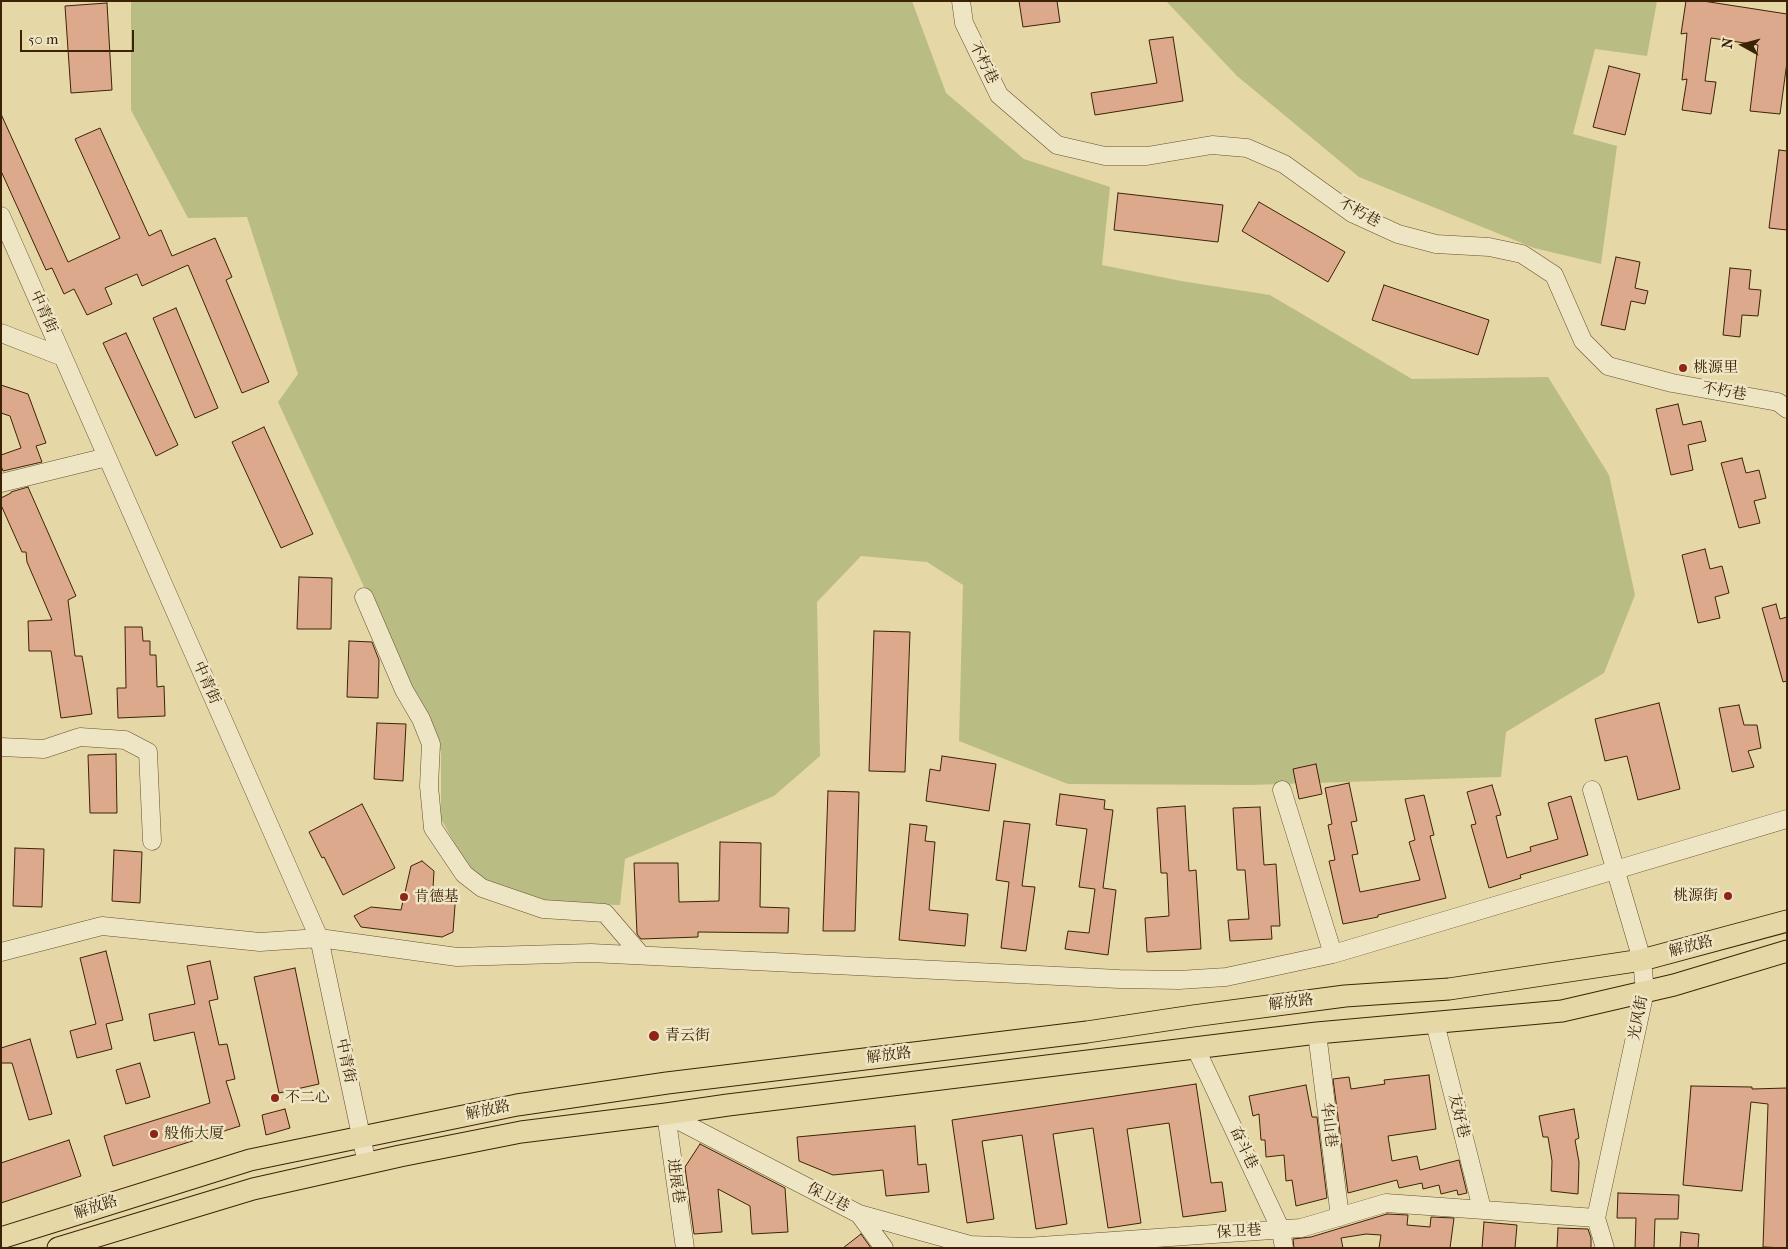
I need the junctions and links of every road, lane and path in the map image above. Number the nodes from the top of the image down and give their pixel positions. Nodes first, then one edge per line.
1 (961, 1) edge
2 (1, 216) edge
3 (1, 332) edge
4 (63, 357) junction
5 (1787, 409) edge
6 (107, 458) junction
7 (1, 483) edge
8 (364, 597) dead end
9 (1, 747) edge
10 (1282, 790) dead end
11 (1592, 790) dead end
12 (1787, 819) edge
13 (152, 841) dead end
14 (1615, 870) junction
15 (1787, 921) edge
16 (319, 938) junction
17 (1, 952) edge
18 (1787, 952) edge
19 (1333, 954) junction
20 (641, 955) junction
21 (1642, 960) junction
22 (1645, 992) junction
23 (1435, 1023) junction
24 (1317, 1033) junction
25 (1196, 1049) junction
26 (666, 1114) junction
27 (362, 1138) junction
28 (367, 1164) junction
29 (1482, 1210) junction
30 (859, 1214) junction
31 (1340, 1217) junction
32 (1596, 1218) junction
33 (1281, 1230) junction
34 (1, 1238) edge
35 (58, 1248) edge
36 (685, 1248) edge
37 (884, 1248) edge
38 (1284, 1248) edge
39 (1606, 1248) edge

1 - 5 street, 不朽巷
2 - 4 street, 中青街
3 - 4 street
4 - 6 street, 中青街
6 - 7 street
6 - 16 street, 中青街
8 - 20 street
9 - 13 street
10 - 19 street
11 - 14 street, 光风街
12 - 14 street
14 - 19 street
14 - 21 street, 光风街
15 - 21 main road, 解放路
16 - 17 street
16 - 20 street
16 - 27 street, 中青街
18 - 22 main road, 解放路
19 - 20 street
21 - 22 street, 光风街
21 - 27 main road, 解放路
22 - 23 main road, 解放路
22 - 32 street, 光风街
23 - 24 main road, 解放路
23 - 29 street, 友好巷
24 - 25 main road, 解放路
24 - 31 street, 华山巷
25 - 26 main road, 解放路
25 - 33 street, 奋斗巷
26 - 28 main road, 解放路
26 - 30 street, 保卫巷
26 - 36 street, 进展巷
27 - 28 street, 中青街
27 - 34 main road, 解放路
28 - 35 main road, 解放路
29 - 31 street, 保卫巷
29 - 32 street, 保卫巷
30 - 33 street, 保卫巷
30 - 37 street
31 - 33 street, 保卫巷
32 - 39 street
33 - 38 street, 奋斗巷

